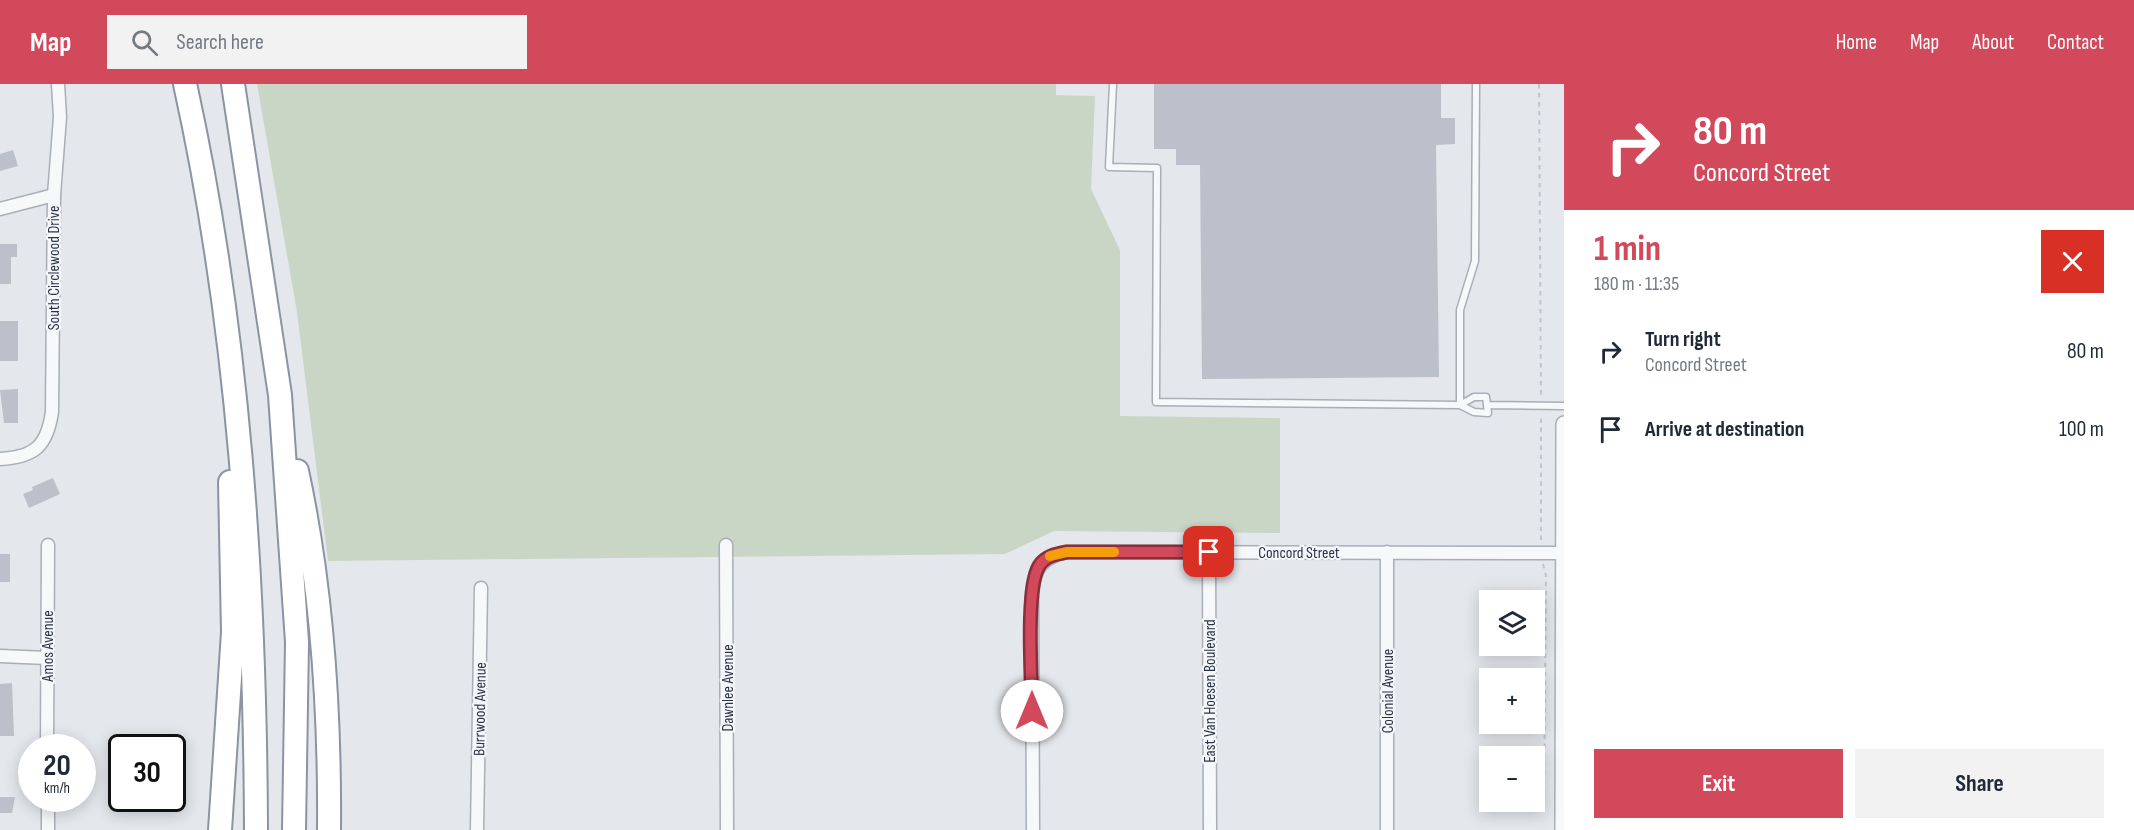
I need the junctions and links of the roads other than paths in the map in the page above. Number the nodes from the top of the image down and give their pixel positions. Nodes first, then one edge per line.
1 (58, 84) edge
2 (185, 84) edge
3 (233, 84) edge
4 (1113, 84) edge
5 (1476, 84) edge
6 (54, 195) junction
7 (0, 209) edge
8 (226, 325) junction
9 (280, 395) junction
10 (1460, 405) junction
11 (1490, 405) junction
12 (1564, 406) edge
13 (1564, 424) edge
14 (0, 459) edge
15 (1564, 512) edge
16 (48, 545) dead end
17 (726, 545) dead end
18 (1209, 552) junction
19 (1387, 552) junction
20 (1563, 553) edge
21 (481, 588) dead end
22 (1563, 641) edge
23 (0, 656) edge
24 (47, 658) junction
25 (47, 734) edge
26 (48, 812) edge
27 (48, 830) edge
28 (220, 830) edge
29 (256, 830) edge
30 (294, 830) edge
31 (329, 830) edge
32 (477, 830) edge
33 (727, 830) edge
34 (1033, 830) edge
35 (1210, 830) edge
36 (1387, 830) edge
37 (1563, 830) edge

1 - 6 street, South Circlewood Drive
2 - 8 highway
3 - 9 highway
4 - 10 lane
5 - 10 lane
6 - 7 street
6 - 14 street, South Circlewood Drive
8 - 28 highway
8 - 29 highway
9 - 30 highway
9 - 31 highway
10 - 11 lane
10 - 11 lane
11 - 12 lane
13 - 15 street
15 - 20 street
16 - 24 street, Amos Avenue
17 - 33 street, Dawnlee Avenue
18 - 19 street, Concord Street
18 - 34 street, Concord Street
18 - 35 street, East Van Hoesen Boulevard
19 - 20 street, Concord Street
19 - 36 street, Colonial Avenue
20 - 22 street
21 - 32 street, Burrwood Avenue
22 - 37 street
23 - 24 street
24 - 25 street, Amos Avenue
26 - 27 street

